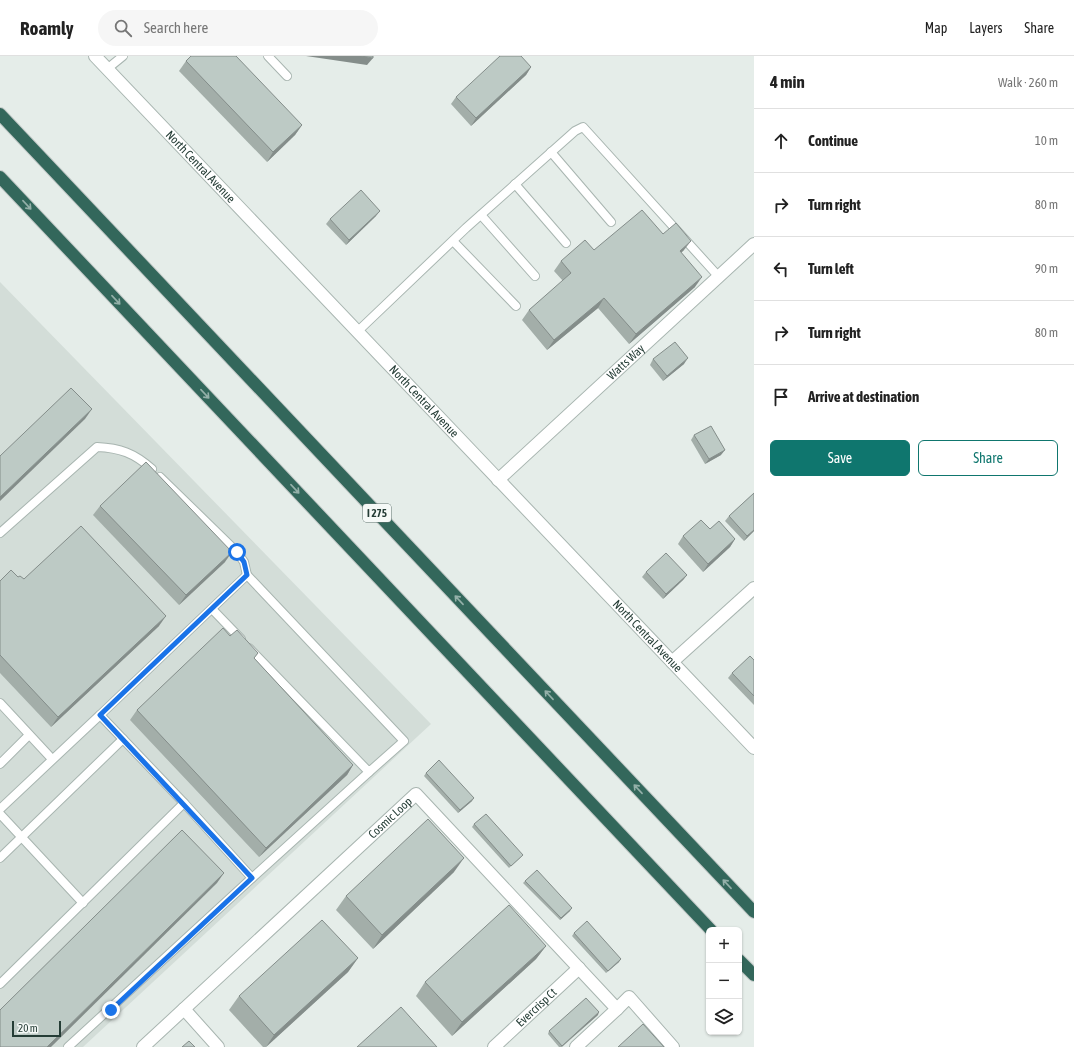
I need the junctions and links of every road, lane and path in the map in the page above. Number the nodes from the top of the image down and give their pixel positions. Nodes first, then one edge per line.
1 (94, 56) edge
2 (123, 56) edge
3 (268, 56) edge
4 (107, 69) junction
5 (287, 76) dead end
6 (0, 114) edge
7 (551, 152) junction
8 (0, 177) edge
9 (515, 184) junction
10 (481, 215) junction
11 (611, 222) dead end
12 (453, 241) junction
13 (566, 242) dead end
14 (754, 244) edge
15 (535, 276) dead end
16 (719, 277) junction
17 (516, 306) dead end
18 (357, 332) junction
19 (498, 480) junction
20 (0, 533) edge
21 (247, 575) junction
22 (754, 588) edge
23 (212, 609) junction
24 (672, 662) junction
25 (0, 703) edge
26 (100, 715) junction
27 (30, 736) junction
28 (122, 739) junction
29 (754, 748) edge
30 (52, 760) junction
31 (0, 764) edge
32 (368, 772) junction
33 (184, 804) junction
34 (0, 809) edge
35 (0, 814) edge
36 (21, 838) junction
37 (0, 858) edge
38 (252, 878) junction
39 (83, 903) junction
40 (754, 912) edge
41 (708, 927) edge
42 (742, 963) edge
43 (579, 968) junction
44 (754, 975) edge
45 (0, 984) edge
46 (184, 1009) junction
47 (617, 1009) junction
48 (68, 1047) edge
49 (143, 1047) edge
50 (218, 1047) edge
51 (494, 1047) edge
52 (576, 1047) edge
53 (673, 1047) edge

1 - 4 street, North Central Avenue
2 - 4 lane
3 - 5 lane
4 - 18 street, North Central Avenue
40 -> 6 highway, I 275
7 - 9 lane
7 - 11 lane
7 - 16 lane
8 -> 41 highway
9 - 10 lane
9 - 13 lane
10 - 12 lane
10 - 15 lane
12 - 17 lane
12 - 18 lane
14 - 16 street, Watts Way
16 - 19 street, Watts Way
18 - 19 street, North Central Avenue
19 - 24 street, North Central Avenue
20 - 21 lane
21 - 23 lane
21 - 32 lane
22 - 24 street
23 - 26 lane
23 - 32 lane
24 - 29 street, North Central Avenue
25 - 27 lane
26 - 28 lane
26 - 30 lane
27 - 30 lane
27 - 31 lane
28 - 33 lane
28 - 36 lane
30 - 34 lane
32 - 38 lane
33 - 38 lane
33 - 39 lane
35 - 36 lane
36 - 37 lane
36 - 39 lane
38 - 48 lane
39 - 45 lane
42 - 44 highway
43 - 46 street, Cosmic Loop
43 - 47 street, Cosmic Loop
43 - 51 street, Evercrisp Ct
46 - 49 street, Cosmic Loop
46 - 50 street
47 - 52 street
47 - 53 street

